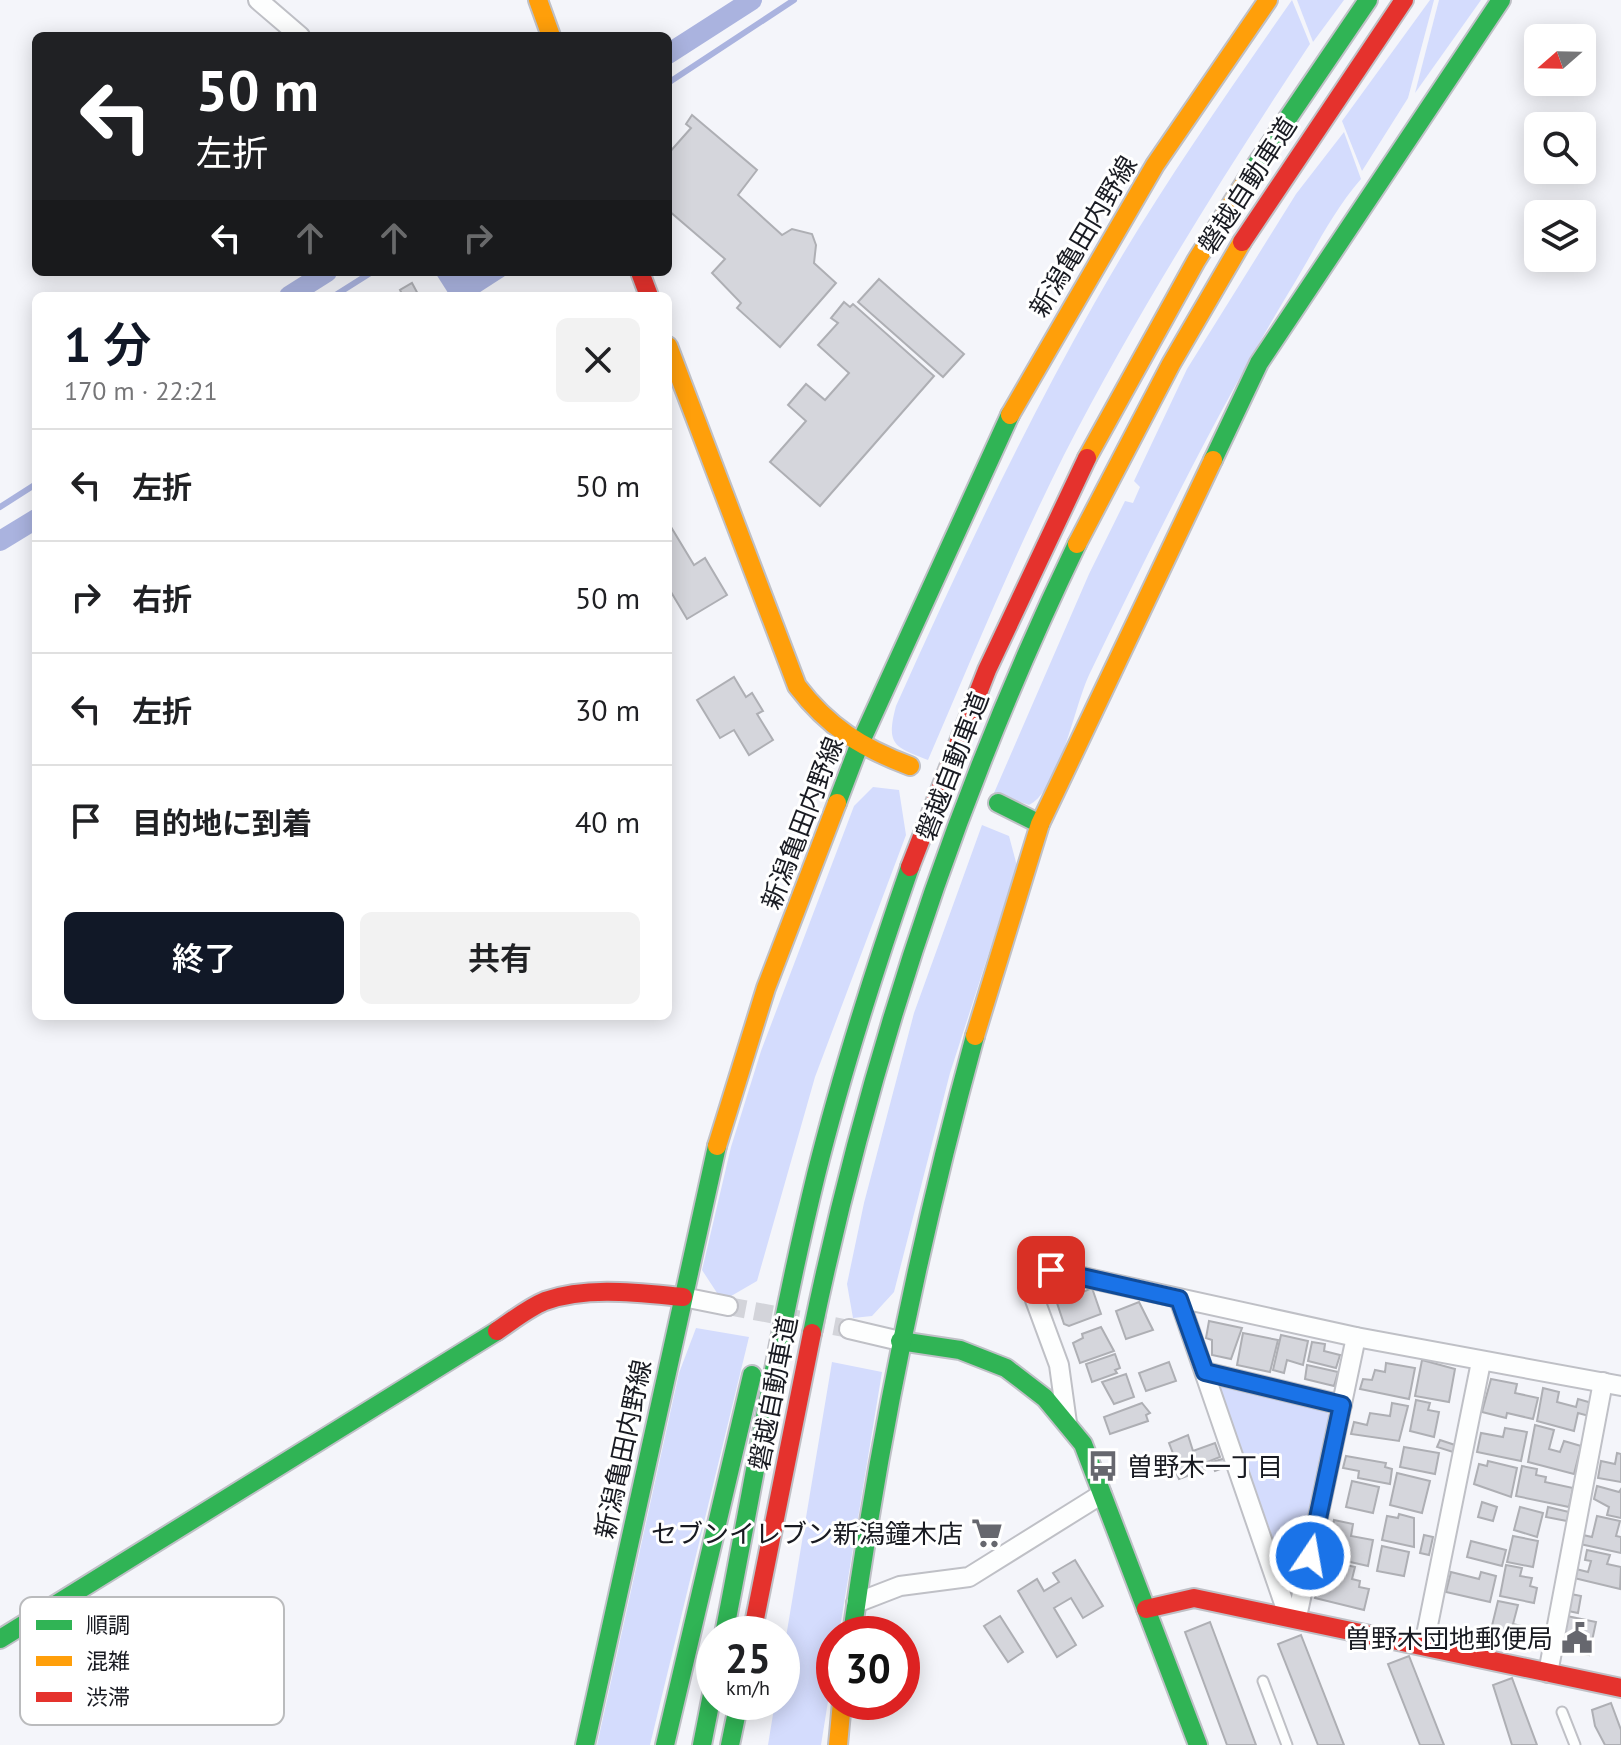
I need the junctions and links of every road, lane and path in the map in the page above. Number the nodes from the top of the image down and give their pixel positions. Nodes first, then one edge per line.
1 (258, 0) edge
2 (538, 0) edge
3 (1268, 0) edge
4 (1368, 0) edge
5 (1404, 0) edge
6 (1501, 0) edge
7 (295, 32) edge
8 (550, 32) edge
9 (672, 357) edge
10 (858, 748) junction
11 (910, 766) dead end
12 (998, 803) dead end
13 (1040, 824) junction
14 (832, 1113) junction
15 (683, 1297) junction
16 (1179, 1299) junction
17 (728, 1306) tunnel mouth
18 (764, 1319) dead end
19 (849, 1329) tunnel mouth
20 (1356, 1337) junction
21 (900, 1341) junction
22 (757, 1350) dead end
23 (1481, 1362) junction
24 (1205, 1372) junction
25 (1612, 1384) edge
26 (1342, 1405) junction
27 (795, 1421) junction
28 (1067, 1423) junction
29 (1102, 1494) junction
30 (68, 1597) edge
31 (856, 1603) junction
32 (1146, 1609) junction
33 (727, 1616) edge
34 (756, 1616) edge
35 (768, 1616) edge
36 (854, 1616) edge
37 (1292, 1616) junction
38 (20, 1627) edge
39 (0, 1639) edge
40 (1424, 1645) junction
41 (1548, 1673) junction
42 (1263, 1681) dead end
43 (1621, 1688) edge
44 (1562, 1712) dead end
45 (707, 1720) edge
46 (735, 1720) edge
47 (752, 1720) edge
48 (840, 1720) edge
49 (585, 1745) edge
50 (665, 1745) edge
51 (702, 1745) edge
52 (730, 1745) edge
53 (748, 1745) edge
54 (838, 1745) edge
55 (1198, 1745) edge
56 (1287, 1745) edge
57 (1575, 1745) edge

1 - 7 street
2 - 8 main road
3 - 10 main road, 新潟亀田内野線
4 - 14 main road, 磐越自動車道
5 - 27 main road, 磐越自動車道
6 - 13 main road
9 - 10 main road
10 - 11 main road
10 - 15 main road, 新潟亀田内野線
12 - 13 main road
13 - 21 main road
14 - 18 main road
14 - 33 main road, 磐越自動車道
15 - 17 street
15 - 30 main road
15 - 49 main road, 新潟亀田内野線
16 - 20 street
16 - 24 street
16 - 28 street
19 - 21 street
20 - 23 street
20 - 26 street
21 - 28 main road
21 - 31 main road
22 - 50 main road
23 - 25 street
23 - 40 street
24 - 26 street
24 - 37 street
25 - 41 street
26 - 37 street
27 - 34 main road, 磐越自動車道
27 - 35 main road
28 - 29 main road
29 - 31 street
29 - 32 main road
31 - 36 main road
32 - 37 main road
32 - 55 main road
37 - 40 main road
38 - 39 main road
40 - 41 main road
41 - 43 main road
42 - 56 lane
44 - 57 lane
45 - 51 main road
46 - 52 main road
47 - 53 main road
48 - 54 main road

